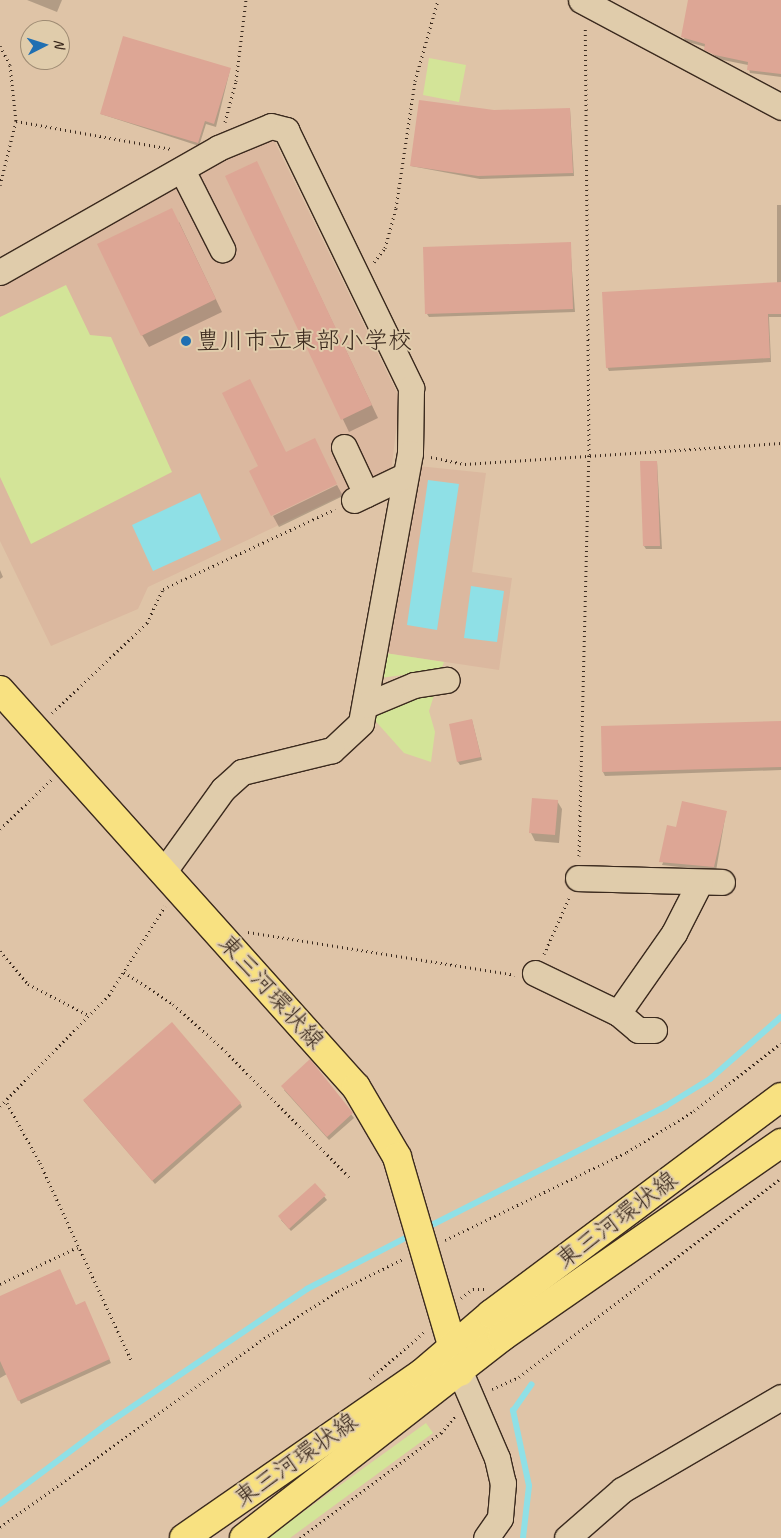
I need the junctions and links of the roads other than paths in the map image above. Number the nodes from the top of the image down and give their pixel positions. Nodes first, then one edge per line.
1 (583, 1) edge
2 (781, 107) edge
3 (182, 170) junction
4 (222, 249) dead end
5 (0, 272) edge
6 (344, 447) dead end
7 (407, 464) junction
8 (447, 680) dead end
9 (0, 690) edge
10 (366, 705) junction
11 (578, 878) road end
12 (170, 879) junction
13 (535, 973) road end
14 (618, 1013) junction
15 (654, 1030) dead end
16 (781, 1097) edge
17 (781, 1143) edge
18 (455, 1344) junction
19 (460, 1372) junction
20 (781, 1397) edge
21 (580, 1533) edge
22 (184, 1538) edge
23 (244, 1538) edge
24 (486, 1538) edge

1 - 2 street
3 - 4 street
3 - 5 street
3 - 7 street
6 - 7 street
7 - 10 street
8 - 10 street
9 - 12 main road, 東三河環状線
10 - 12 street
11 - 14 street
12 - 18 main road, 東三河環状線
13 - 14 street
14 - 15 street
16 - 18 main road, 東三河環状線
17 - 19 main road, 東三河環状線
18 - 19 main road, 東三河環状線
18 - 22 main road, 東三河環状線
19 - 23 main road, 東三河環状線
19 - 24 street
20 - 21 street

